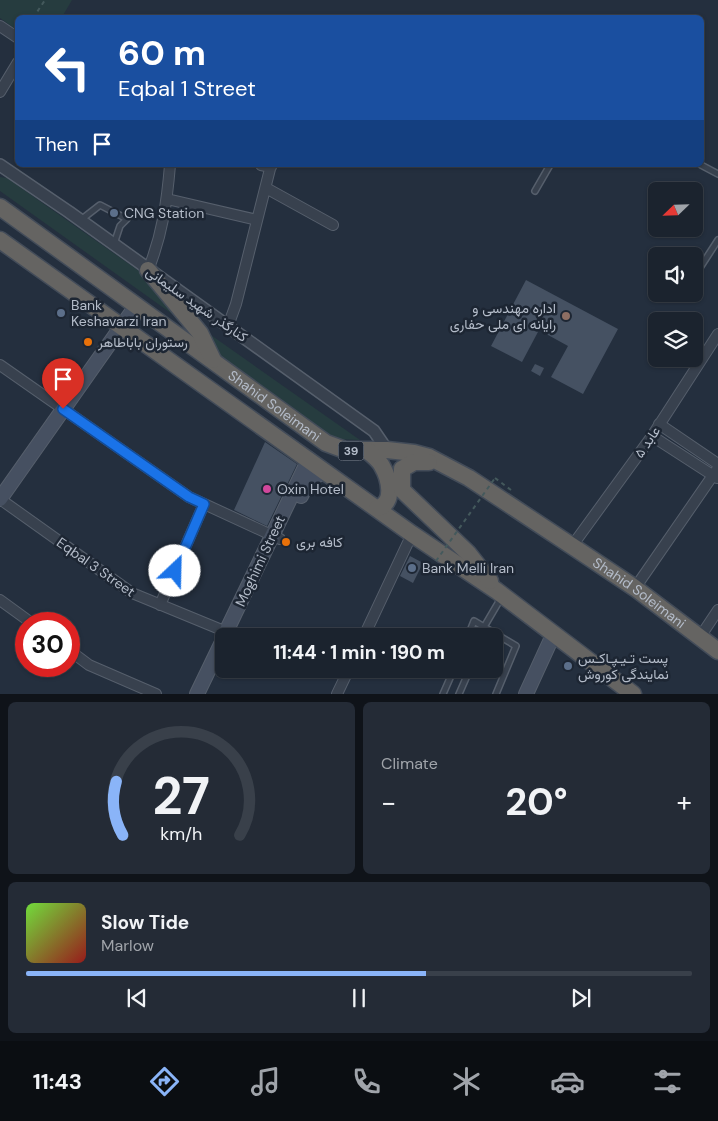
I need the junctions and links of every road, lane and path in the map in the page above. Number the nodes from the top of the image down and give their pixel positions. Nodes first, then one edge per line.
1 (45, 0) edge
2 (35, 15) edge
3 (0, 26) edge
4 (15, 36) edge
5 (15, 67) edge
6 (0, 92) edge
7 (0, 165) edge
8 (170, 167) edge
9 (268, 167) edge
10 (549, 167) edge
11 (704, 167) edge
12 (718, 174) edge
13 (266, 188) junction
14 (535, 191) dead end
15 (167, 199) junction
16 (0, 207) edge
17 (81, 220) junction
18 (258, 220) junction
19 (333, 225) dead end
20 (0, 240) edge
21 (718, 240) edge
22 (114, 245) junction
23 (703, 263) edge
24 (148, 270) junction
25 (136, 306) junction
26 (122, 326) junction
27 (228, 326) junction
28 (718, 334) edge
29 (214, 362) junction
30 (0, 364) edge
31 (63, 409) junction
32 (659, 424) junction
33 (652, 436) junction
34 (387, 450) junction
35 (368, 451) junction
36 (308, 458) junction
37 (718, 464) edge
38 (444, 466) junction
39 (327, 472) junction
40 (716, 474) edge
41 (504, 484) dead end
42 (0, 499) edge
43 (204, 504) junction
44 (377, 508) junction
45 (412, 534) junction
46 (276, 537) junction
47 (572, 546) junction
48 (436, 561) dead end
49 (635, 588) junction
50 (500, 593) junction
51 (0, 600) edge
52 (160, 605) junction
53 (718, 610) edge
54 (16, 612) edge
55 (232, 628) edge
56 (368, 628) edge
57 (471, 628) edge
58 (486, 628) joint
59 (215, 629) edge
60 (554, 633) junction
61 (503, 638) edge
62 (712, 643) edge
63 (80, 658) edge
64 (215, 661) edge
65 (215, 676) edge
66 (503, 677) edge
67 (345, 678) edge
68 (450, 678) edge
69 (466, 678) edge
70 (503, 678) edge
71 (625, 691) edge
72 (156, 694) edge
73 (197, 694) edge
74 (206, 694) edge
75 (337, 694) edge
76 (443, 694) edge
77 (459, 694) edge
78 (496, 694) edge
79 (526, 694) edge

1 - 2 path
3 - 4 street
5 - 6 street
7 - 17 street, کنارگذر شهید سلیمانی
8 - 15 street
9 - 13 street
10 - 14 lane
11 - 12 lane
13 - 18 street
13 - 19 street
15 - 18 street
15 - 24 street
16 - 25 highway, Shahid Soleimani / 39
17 - 22 street, کنارگذر شهید سلیمانی
17 - 22 lane
18 - 27 street
20 - 26 highway, Shahid Soleimani / 39
21 - 23 lane
22 - 24 street, کنارگذر شهید سلیمانی
24 - 27 street, کنارگذر شهید سلیمانی
24 - 29 highway
25 - 26 main road
25 - 29 highway, Shahid Soleimani / 39
26 - 31 main road
26 - 36 highway, Shahid Soleimani / 39
27 - 34 street, کنارگذر شهید سلیمانی
28 - 32 street, عابد ۵
29 - 35 highway, Shahid Soleimani / 39
30 - 31 street
31 - 42 main road
31 - 43 street
32 - 33 street, عابد ۵
32 - 37 street
33 - 40 street
33 - 47 street, عابد ۵
34 - 35 highway, Shahid Soleimani / 39
34 - 38 highway, Shahid Soleimani / 39
35 - 44 highway
36 - 39 highway, Shahid Soleimani / 39
36 - 46 main road, Moghimi Street
38 - 47 highway, Shahid Soleimani / 39
38 - 50 highway
39 - 44 highway, Shahid Soleimani / 39
39 - 46 main road, Moghimi Street
40 - 49 street
41 - 48 path, bridge
42 - 52 street, Eqbal 3 Street
43 - 46 street
43 - 52 street
44 - 45 highway, Shahid Soleimani / 39
45 - 50 highway, Shahid Soleimani / 39
45 - 56 street
46 - 55 main road, Moghimi Street
47 - 49 highway, Shahid Soleimani / 39
49 - 62 highway, Shahid Soleimani / 39
50 - 58 lane
50 - 60 highway, Shahid Soleimani / 39
51 - 54 street
52 - 59 street, Eqbal 3 Street
53 - 62 street
57 - 58 lane
60 - 71 highway, Shahid Soleimani / 39
60 - 79 main road
61 - 66 lane
63 - 72 street
64 - 73 main road, Moghimi Street
65 - 74 main road
67 - 75 street
68 - 76 lane
69 - 77 lane
70 - 78 lane

